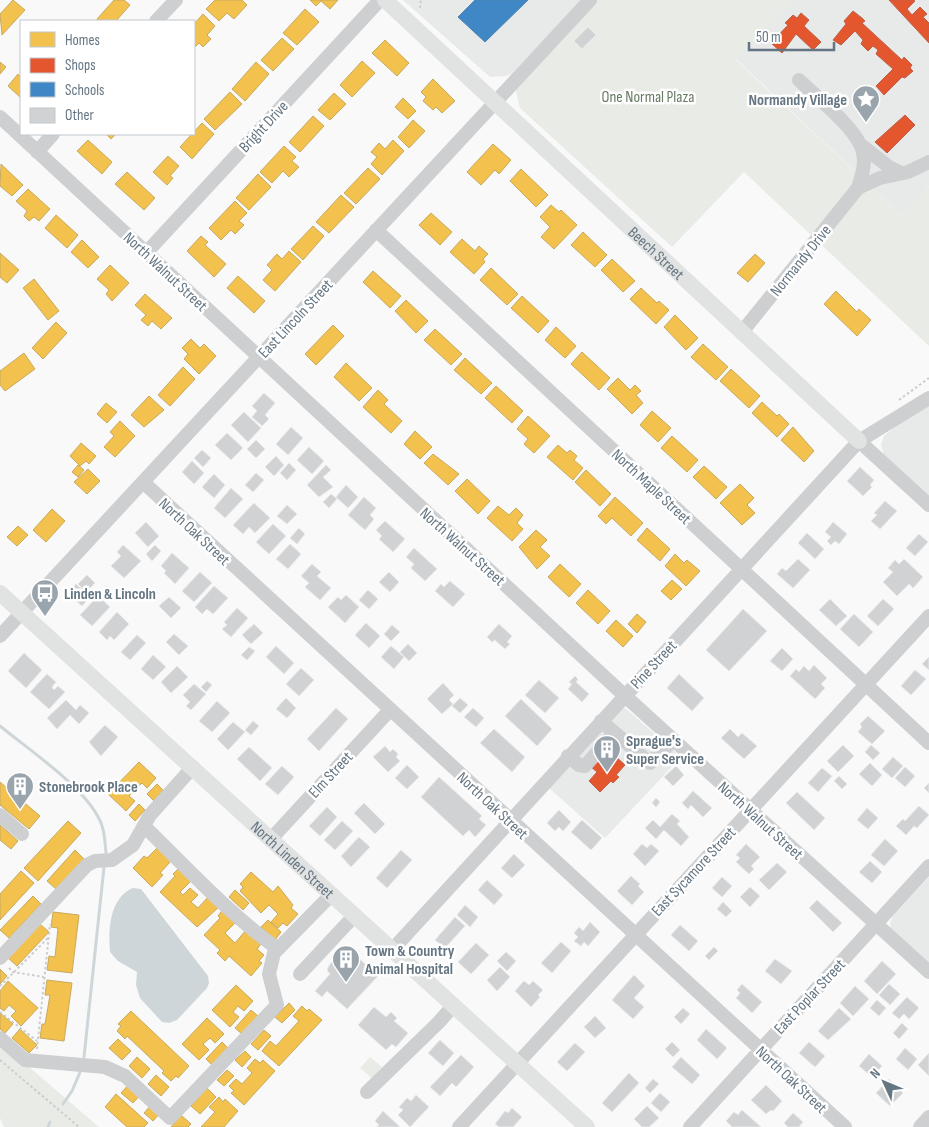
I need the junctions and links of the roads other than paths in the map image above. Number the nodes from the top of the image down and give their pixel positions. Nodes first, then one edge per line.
1 (176, 0) edge
2 (380, 0) edge
3 (385, 0) edge
4 (590, 0) edge
5 (157, 20) edge
6 (799, 80) dead end
7 (494, 102) junction
8 (0, 117) edge
9 (52, 135) edge
10 (861, 146) junction
11 (37, 152) junction
12 (929, 162) edge
13 (901, 173) junction
14 (858, 188) junction
15 (376, 230) junction
16 (146, 252) junction
17 (742, 332) junction
18 (259, 357) junction
19 (929, 398) edge
20 (859, 441) junction
21 (143, 482) junction
22 (929, 505) edge
23 (741, 569) junction
24 (0, 593) edge
25 (22, 613) junction
26 (929, 616) edge
27 (0, 636) edge
28 (865, 684) junction
29 (624, 695) junction
30 (390, 710) junction
31 (600, 721) junction
32 (614, 734) junction
33 (673, 740) junction
34 (929, 743) edge
35 (568, 756) junction
36 (193, 767) junction
37 (749, 809) junction
38 (0, 815) edge
39 (509, 820) junction
40 (144, 826) junction
41 (22, 834) dead end
42 (271, 839) junction
43 (929, 866) edge
44 (332, 894) junction
45 (355, 915) junction
46 (876, 924) junction
47 (634, 935) junction
48 (278, 949) junction
49 (393, 949) junction
50 (0, 958) edge
51 (929, 972) edge
52 (300, 974) dead end
53 (454, 1005) junction
54 (0, 1038) edge
55 (760, 1050) junction
56 (517, 1063) junction
57 (367, 1092) dead end
58 (929, 1117) edge
59 (166, 1122) edge
60 (459, 1127) edge
61 (587, 1127) edge
62 (690, 1127) edge
63 (844, 1127) edge
64 (920, 1127) edge

1 - 5 street
2 - 16 street, Bright Drive
3 - 7 main road, Beech Street
4 - 7 street, East Lincoln Street
6 - 10 street
7 - 15 street, East Lincoln Street
7 - 17 main road, Beech Street
8 - 11 street, North Walnut Street
9 - 11 street
10 - 13 street
10 - 14 street
11 - 16 street, North Walnut Street
12 - 13 street
13 - 14 street
14 - 17 street, Normandy Drive
15 - 18 street, East Lincoln Street
15 - 23 street, North Maple Street
16 - 18 street, North Walnut Street
17 - 20 main road, Beech Street
18 - 21 street, East Lincoln Street
18 - 29 street, North Walnut Street
19 - 20 street, Pine Street
20 - 22 street, Beech Street
20 - 23 street, Pine Street
21 - 25 street, East Lincoln Street
21 - 30 street, North Oak Street
23 - 28 street, North Maple Street
23 - 29 street, Pine Street
24 - 25 main road, North Linden Street
25 - 27 street, East Lincoln Street
25 - 36 main road, North Linden Street
26 - 28 street, East Sycamore Street
28 - 34 street, North Maple Street
28 - 37 street, East Sycamore Street
29 - 31 street, Pine Street
29 - 33 street, North Walnut Street
30 - 39 street, North Oak Street
30 - 42 street, Elm Street
31 - 32 street
31 - 35 street, Pine Street
32 - 33 street
32 - 35 street
33 - 37 street, North Walnut Street
35 - 39 street, Pine Street
36 - 40 street
36 - 42 main road, North Linden Street
37 - 46 street, North Walnut Street
37 - 47 street, East Sycamore Street
38 - 41 street
39 - 47 street, North Oak Street
39 - 49 street, Pine Street
40 - 48 street
40 - 50 street
42 - 44 main road, North Linden Street
43 - 46 street, East Poplar Street
44 - 45 main road, North Linden Street
44 - 48 street
45 - 49 main road, North Linden Street
45 - 52 street
46 - 51 street, North Walnut Street
46 - 55 street, East Poplar Street
47 - 55 street, North Oak Street
47 - 56 street, East Sycamore Street
48 - 59 street
49 - 53 main road, North Linden Street
53 - 56 main road, North Linden Street
53 - 57 street
54 - 59 street
55 - 62 street, East Poplar Street
55 - 63 street, North Oak Street
56 - 60 street, East Sycamore Street
56 - 61 main road, North Linden Street
58 - 64 street

